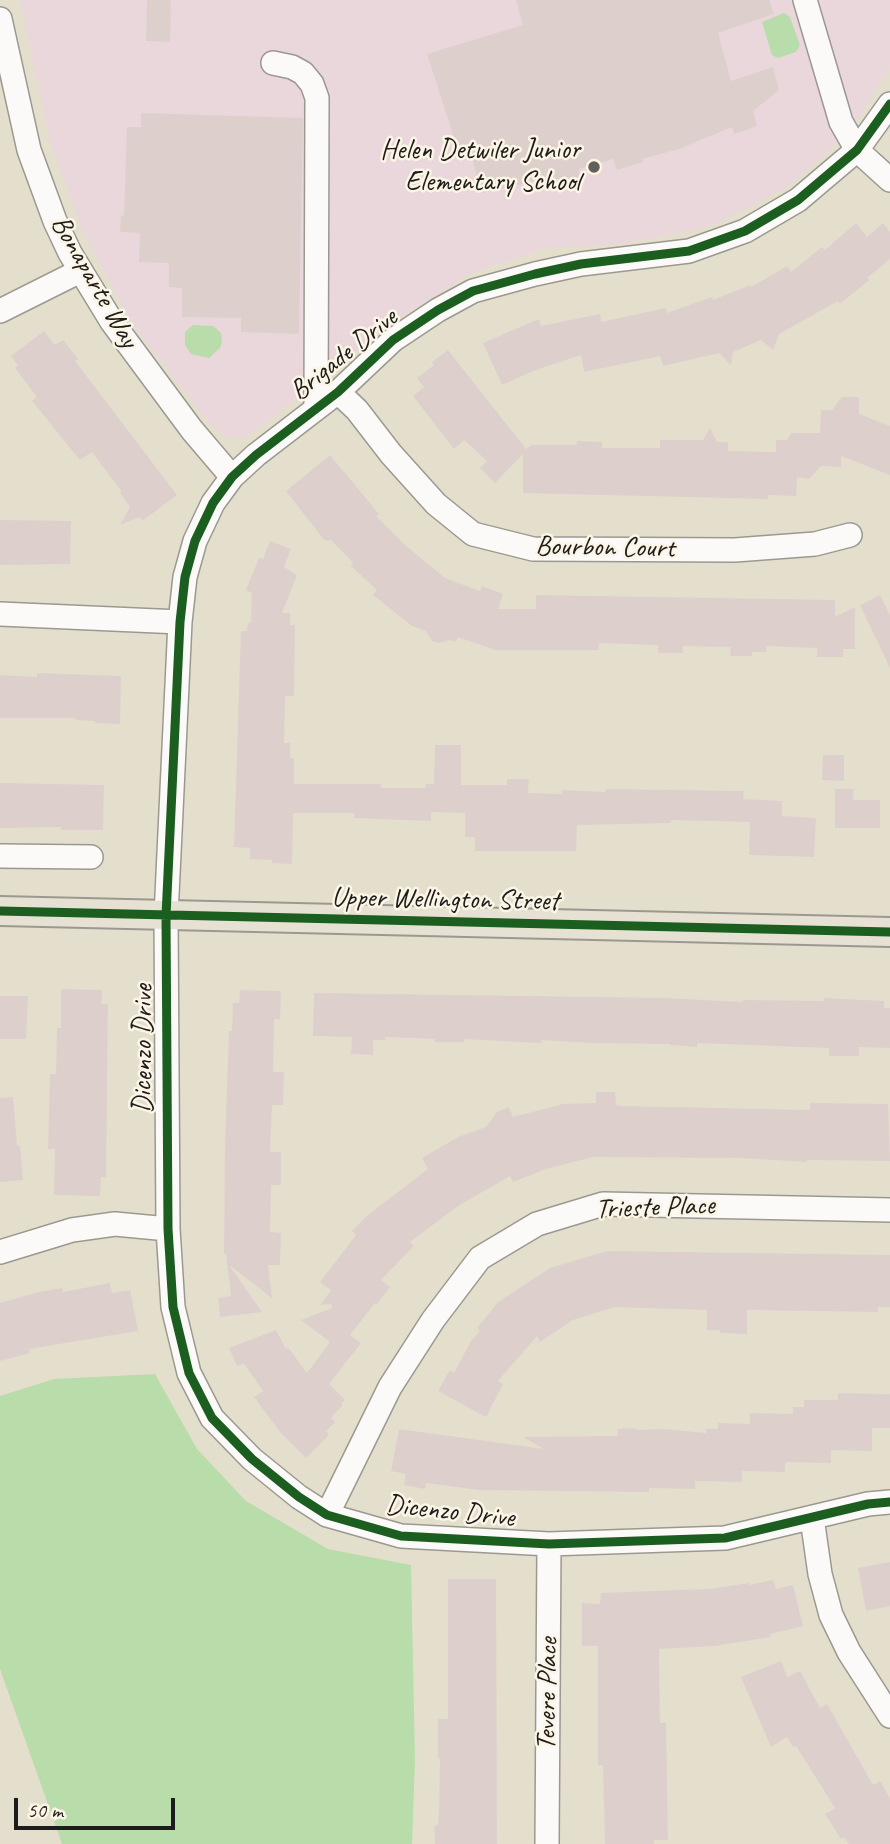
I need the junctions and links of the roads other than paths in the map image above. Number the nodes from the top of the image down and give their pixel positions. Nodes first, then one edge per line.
1 (805, 0) edge
2 (0, 19) edge
3 (273, 63) dead end
4 (890, 104) edge
5 (857, 150) junction
6 (890, 180) edge
7 (80, 271) junction
8 (0, 311) edge
9 (338, 392) junction
10 (316, 408) junction
11 (232, 477) junction
12 (850, 535) dead end
13 (0, 614) edge
14 (180, 622) junction
15 (0, 856) edge
16 (91, 857) dead end
17 (0, 911) edge
18 (166, 916) junction
19 (890, 932) edge
20 (890, 1210) edge
21 (168, 1229) junction
22 (0, 1252) edge
23 (890, 1502) edge
24 (327, 1515) junction
25 (812, 1518) junction
26 (549, 1544) junction
27 (890, 1716) edge
28 (547, 1844) edge

1 - 5 street
2 - 7 street, Bonaparte Way
3 - 10 street
4 - 5 street, Brigade Drive
5 - 6 street
5 - 9 street, Brigade Drive
7 - 8 street
7 - 11 street, Bonaparte Way
9 - 10 street, Brigade Drive
9 - 12 street, Bourbon Court
10 - 11 street, Brigade Drive
11 - 14 street, Brigade Drive
13 - 14 street
14 - 18 street, Brigade Drive
15 - 16 street
17 - 18 main road, Upper Wellington Street
18 - 19 main road, Upper Wellington Street
18 - 21 street, Dicenzo Drive
20 - 24 street, Trieste Place
21 - 22 street
21 - 24 street, Dicenzo Drive
23 - 25 street, Dicenzo Drive
24 - 26 street, Dicenzo Drive
25 - 26 street, Dicenzo Drive
25 - 27 street
26 - 28 street, Tevere Place

